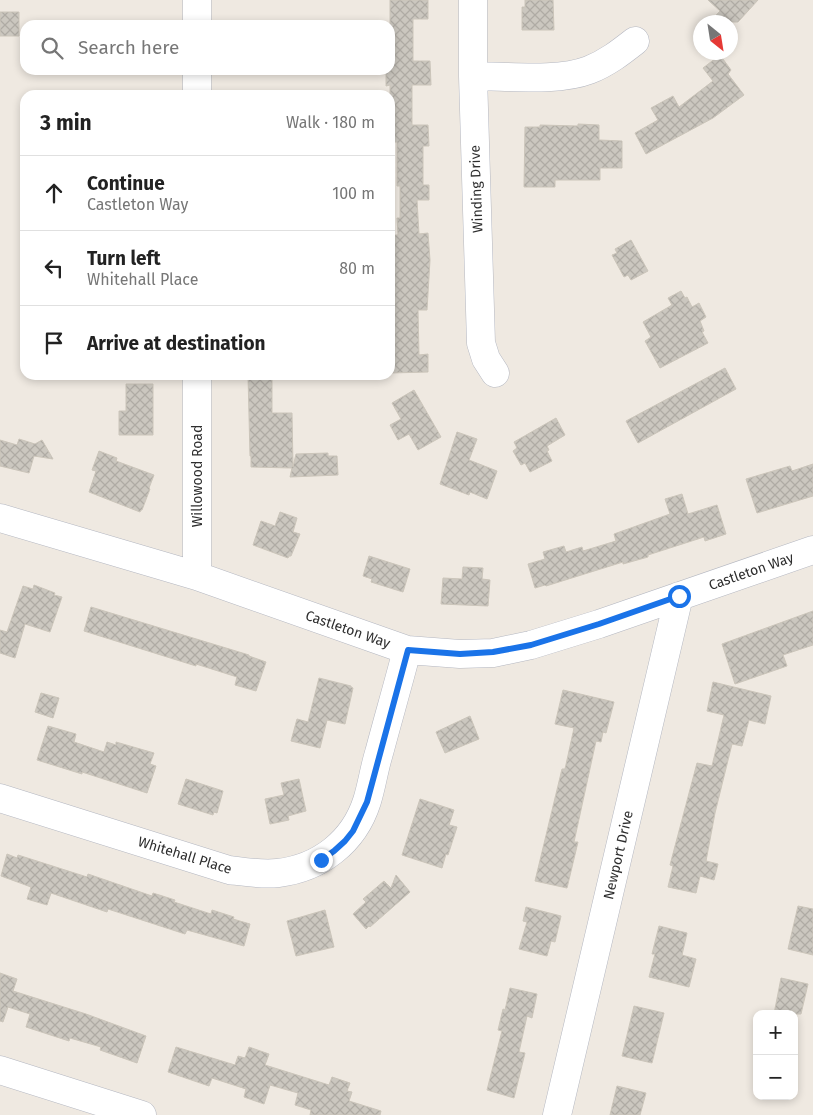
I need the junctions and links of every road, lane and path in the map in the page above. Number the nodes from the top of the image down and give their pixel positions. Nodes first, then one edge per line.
1 (197, 0) edge
2 (473, 0) edge
3 (197, 20) edge
4 (636, 41) dead end
5 (197, 75) edge
6 (473, 76) junction
7 (197, 90) edge
8 (496, 374) dead end
9 (197, 380) edge
10 (0, 518) edge
11 (813, 550) edge
12 (197, 576) junction
13 (679, 596) junction
14 (408, 650) junction
15 (0, 798) edge
16 (0, 1070) edge
17 (142, 1115) edge
18 (557, 1115) edge

1 - 3 street
2 - 6 street, Winding Drive
4 - 6 street
5 - 7 street
6 - 8 street, Winding Drive
9 - 12 street, Willowood Road
10 - 12 street, Castleton Way
11 - 13 street, Castleton Way
12 - 14 street, Castleton Way
13 - 14 street, Castleton Way
13 - 18 street, Newport Drive
14 - 15 street, Whitehall Place
16 - 17 street

